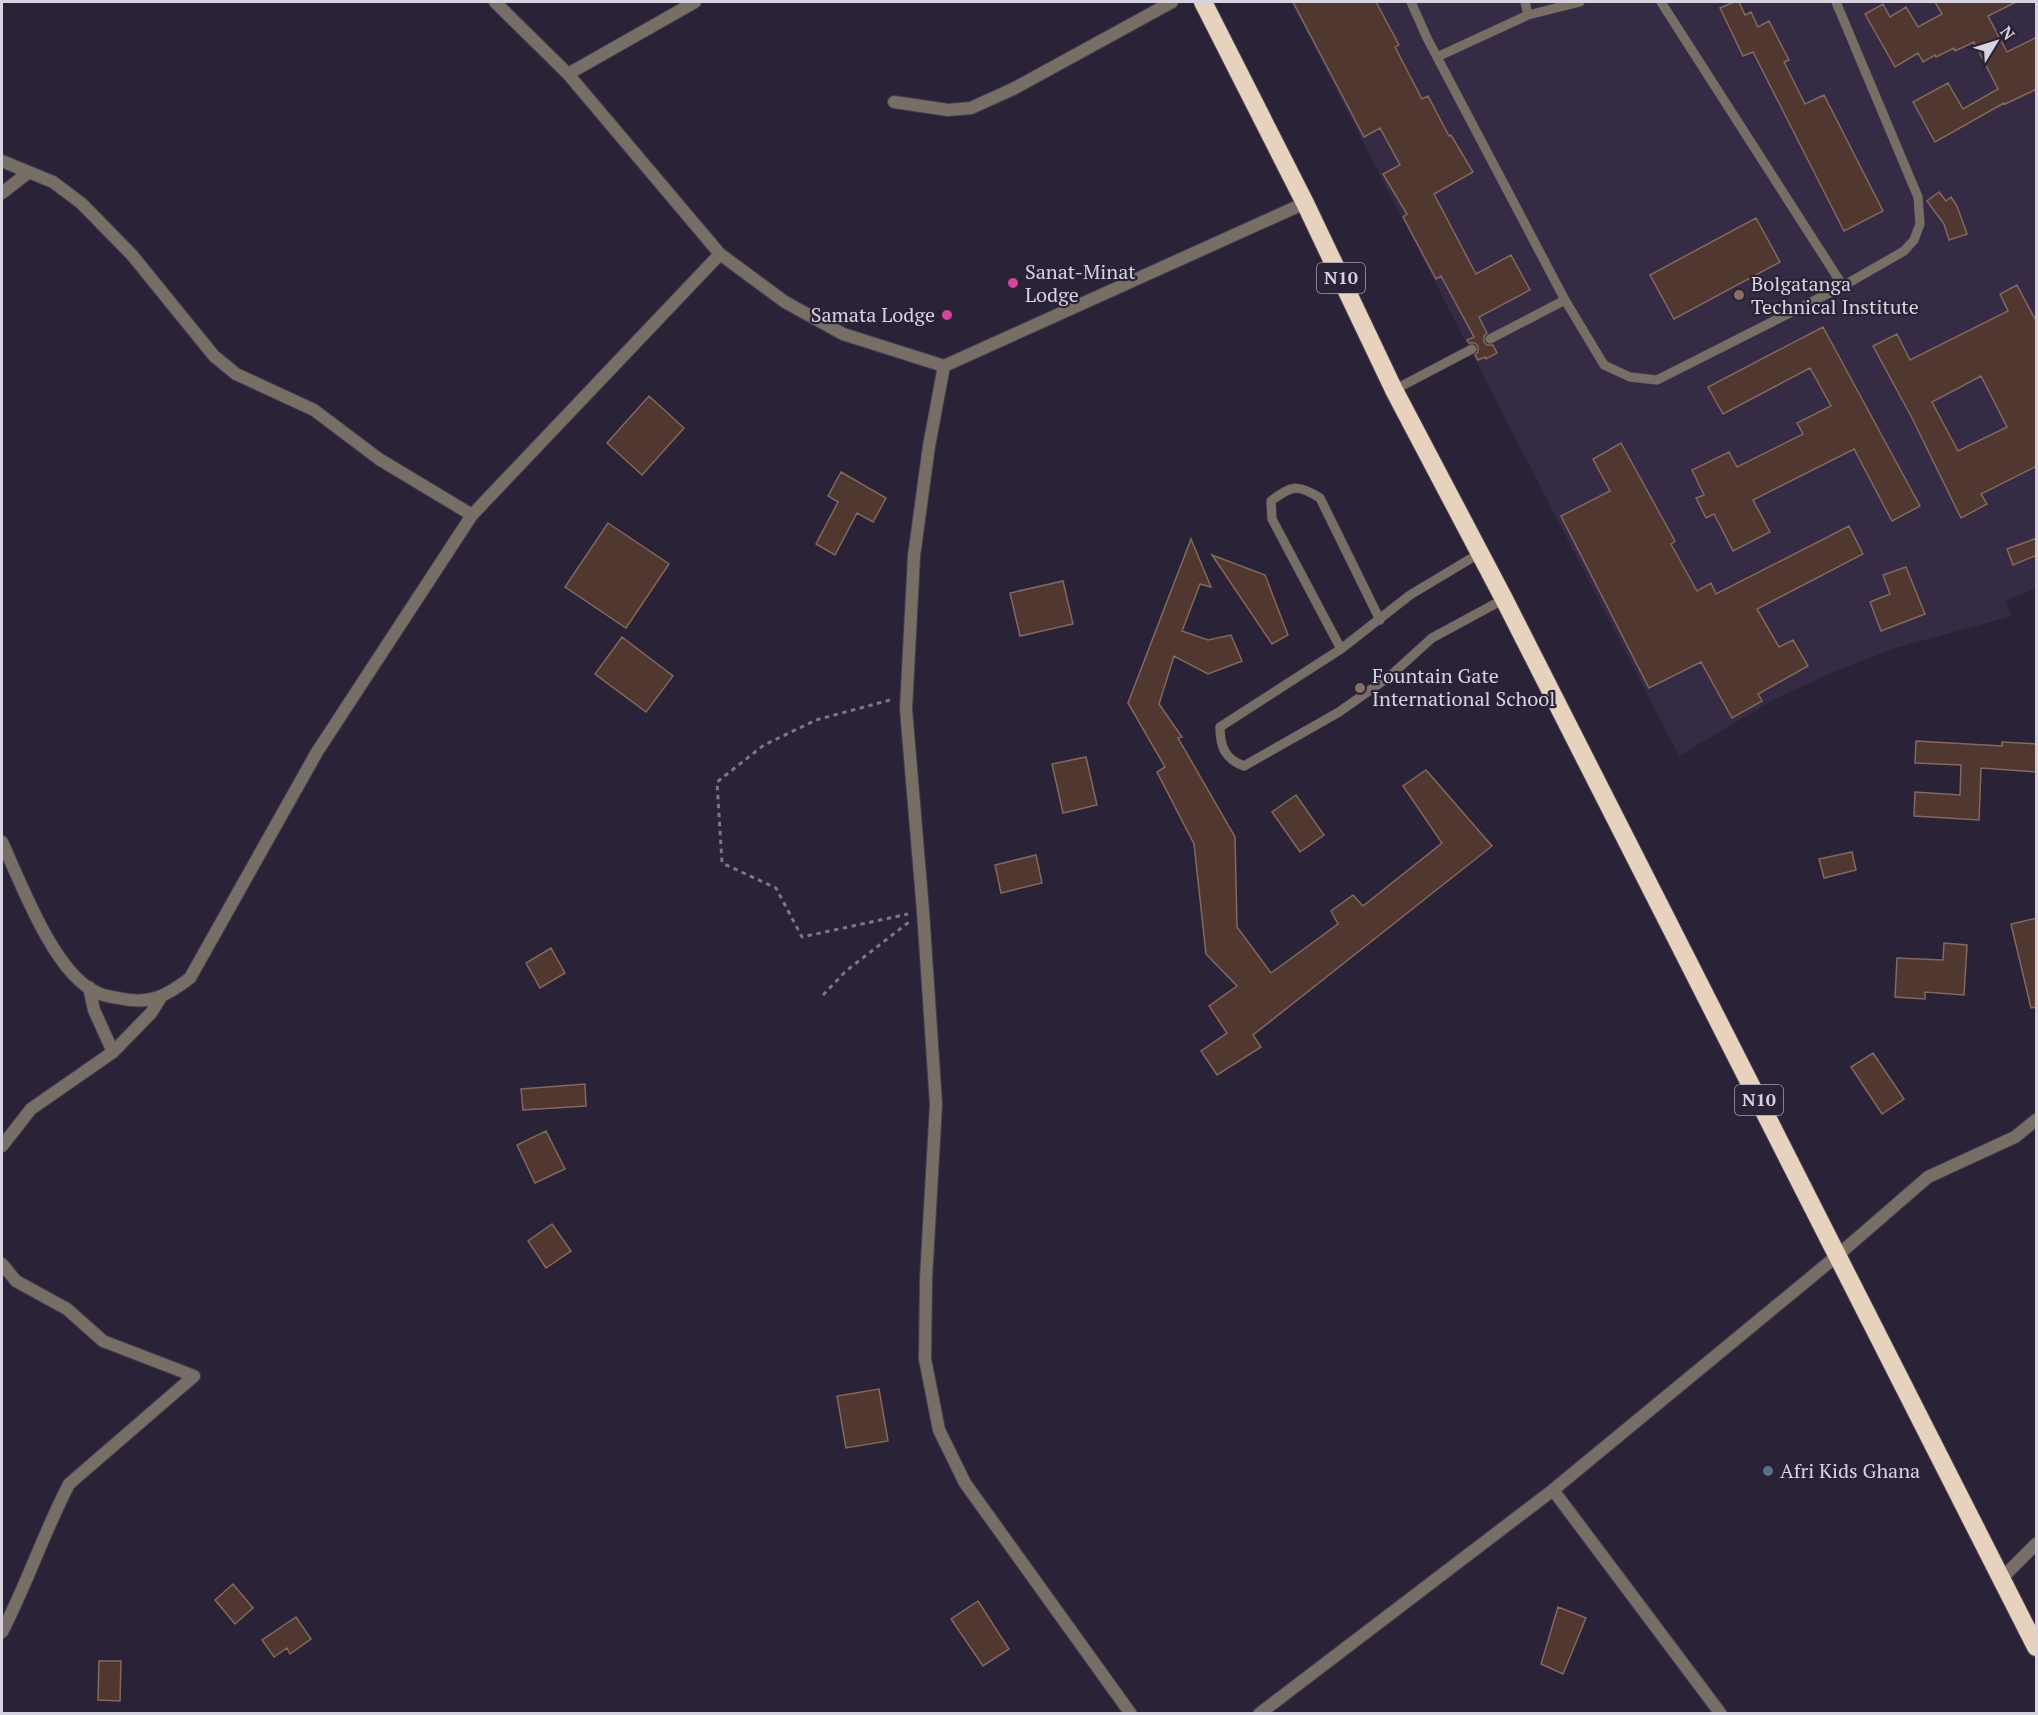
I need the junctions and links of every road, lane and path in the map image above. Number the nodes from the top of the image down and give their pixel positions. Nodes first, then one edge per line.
1 (495, 2) edge
2 (695, 2) edge
3 (1172, 2) edge
4 (1203, 2) edge
5 (1412, 2) edge
6 (1525, 2) edge
7 (1580, 2) edge
8 (1661, 2) edge
9 (1836, 2) edge
10 (1528, 15) junction
11 (1437, 57) junction
12 (568, 74) junction
13 (894, 102) dead end
14 (2, 161) edge
15 (29, 172) junction
16 (2, 194) edge
17 (1305, 203) junction
18 (720, 254) junction
19 (1844, 286) junction
20 (1565, 300) junction
21 (1490, 339) dead end
22 (1472, 349) dead end
23 (944, 366) junction
24 (1394, 390) junction
25 (472, 515) junction
26 (1480, 553) junction
27 (1504, 599) junction
28 (1380, 620) junction
29 (1341, 649) junction
30 (890, 700) dead end
31 (2, 842) edge
32 (923, 911) junction
33 (89, 987) junction
34 (823, 995) dead end
35 (162, 996) junction
36 (113, 1052) junction
37 (2037, 1120) edge
38 (2, 1146) edge
39 (1838, 1255) junction
40 (2, 1264) edge
41 (1553, 1490) junction
42 (2037, 1544) edge
43 (2001, 1579) junction
44 (2, 1632) edge
45 (2037, 1647) edge
46 (1131, 1713) edge
47 (1259, 1713) edge
48 (1721, 1713) edge

1 - 12 street
2 - 12 street
3 - 13 street
4 - 17 highway, N10
5 - 11 lane
6 - 10 lane
7 - 10 lane
8 - 19 lane
9 - 19 lane
10 - 11 lane
11 - 20 lane
12 - 18 street
14 - 15 street
15 - 16 street
15 - 25 street
17 - 23 street
17 - 24 highway, N10
18 - 23 street
18 - 25 street
19 - 20 lane
20 - 21 lane
22 - 24 lane
23 - 32 street
24 - 26 highway, N10
25 - 35 street
26 - 27 highway, N10
26 - 28 lane
27 - 29 lane
27 - 39 highway, N10
28 - 29 lane
28 - 29 lane
30 - 32 path
31 - 33 street
32 - 34 path
32 - 46 street
33 - 35 street
33 - 36 street
35 - 36 street
36 - 38 street
37 - 39 street
39 - 41 street
39 - 43 highway, N10
40 - 44 street
41 - 47 street
41 - 48 street
42 - 43 street
43 - 45 highway, N10

